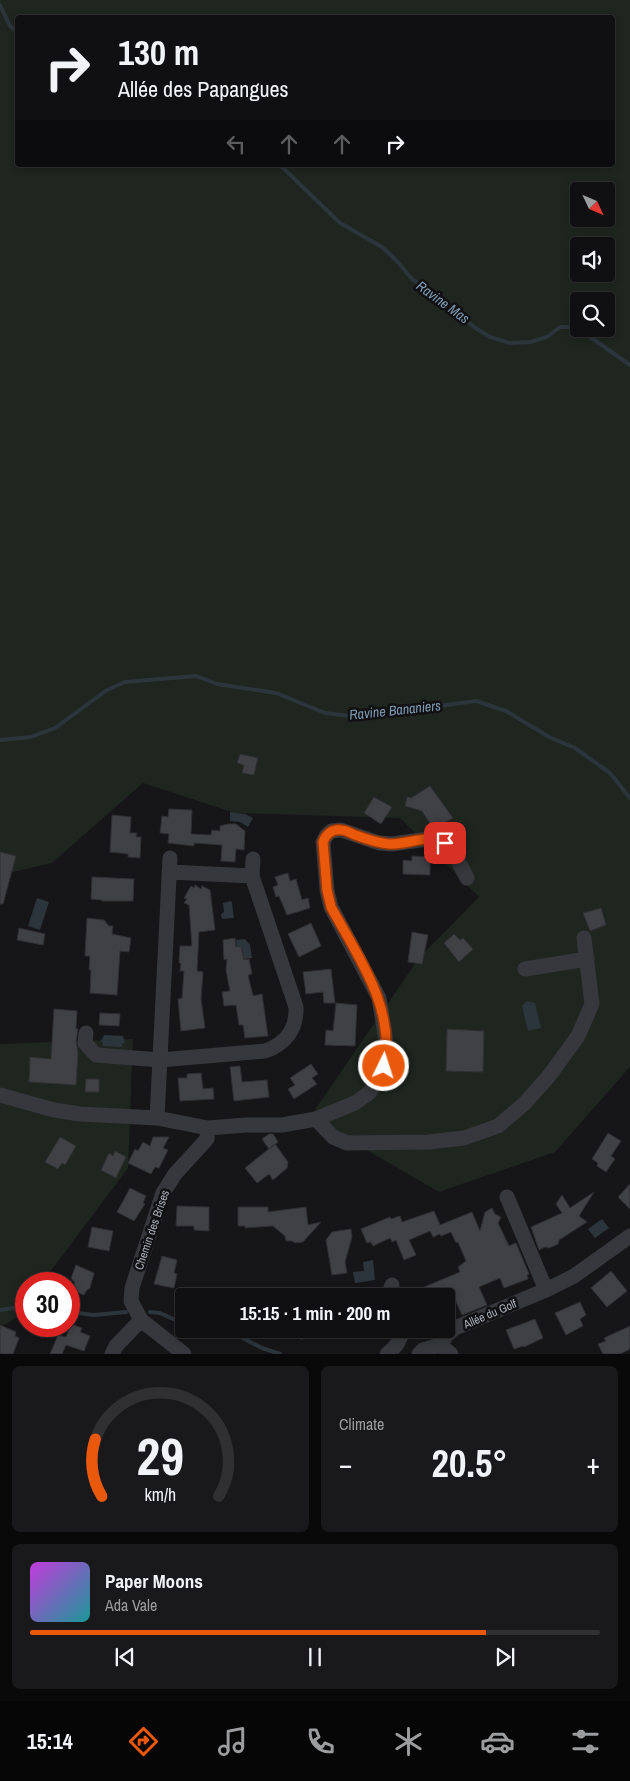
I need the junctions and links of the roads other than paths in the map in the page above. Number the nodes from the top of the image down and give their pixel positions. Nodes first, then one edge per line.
1 (253, 859) dead end
2 (252, 876) junction
3 (467, 878) dead end
4 (584, 938) dead end
5 (587, 959) junction
6 (526, 969) dead end
7 (86, 1033) dead end
8 (160, 1060) junction
9 (0, 1095) edge
10 (158, 1118) junction
11 (316, 1119) junction
12 (208, 1128) junction
13 (507, 1197) dead end
14 (630, 1236) edge
15 (546, 1290) junction
16 (141, 1320) junction
17 (400, 1338) edge
18 (445, 1349) edge
19 (112, 1354) edge
20 (184, 1354) edge
21 (387, 1354) edge
22 (418, 1354) edge

1 - 2 street
2 - 8 street
2 - 8 street
3 - 11 street
4 - 5 street
5 - 6 street
5 - 11 street
7 - 8 street
8 - 10 street
9 - 10 street
10 - 12 street
11 - 12 street
12 - 16 street, Chemin des Brises
13 - 15 street
14 - 15 street, Allée du Golf
15 - 18 street, Allée du Golf
16 - 19 street
16 - 20 street, Chemin des Brises
17 - 21 street
18 - 22 street, Allée du Golf

